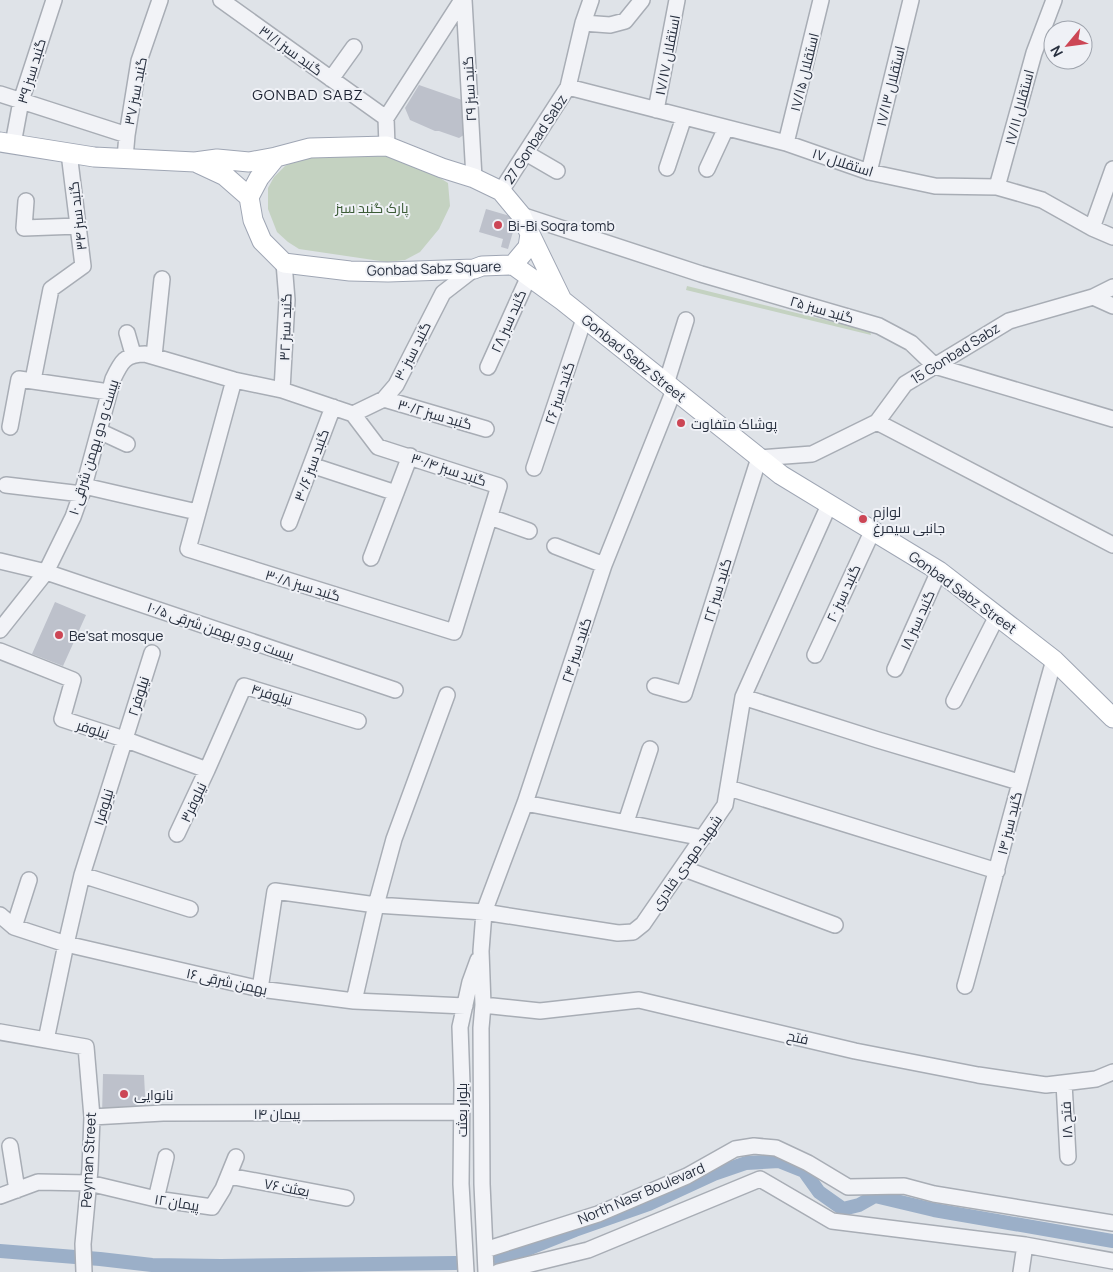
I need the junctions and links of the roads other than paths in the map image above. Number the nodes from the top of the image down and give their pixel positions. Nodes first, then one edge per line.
1 (54, 0) edge
2 (160, 0) edge
3 (221, 0) edge
4 (463, 0) edge
5 (590, 0) edge
6 (642, 0) edge
7 (677, 0) edge
8 (821, 0) edge
9 (911, 0) edge
10 (1054, 0) edge
11 (240, 6) edge
12 (583, 23) junction
13 (354, 47) dead end
14 (331, 79) junction
15 (568, 88) junction
16 (0, 94) edge
17 (21, 101) junction
18 (656, 110) junction
19 (684, 117) junction
20 (386, 118) junction
21 (726, 128) junction
22 (127, 135) junction
23 (6, 143) edge
24 (786, 144) junction
25 (387, 146) junction
26 (69, 153) junction
27 (526, 153) junction
28 (276, 157) junction
29 (125, 158) junction
30 (195, 162) junction
31 (667, 168) dead end
32 (707, 169) dead end
33 (1113, 169) edge
34 (558, 171) dead end
35 (869, 172) junction
36 (474, 178) junction
37 (997, 187) junction
38 (501, 192) junction
39 (249, 197) junction
40 (26, 200) dead end
41 (521, 215) junction
42 (78, 226) junction
43 (1092, 228) junction
44 (530, 234) junction
45 (1113, 237) edge
46 (284, 263) junction
47 (513, 265) junction
48 (474, 269) junction
49 (529, 276) junction
50 (162, 279) dead end
51 (1113, 287) edge
52 (1094, 297) junction
53 (563, 301) junction
54 (1113, 306) edge
55 (584, 319) junction
56 (686, 320) dead end
57 (127, 332) dead end
58 (133, 354) junction
59 (154, 356) junction
60 (935, 366) junction
61 (488, 367) dead end
62 (34, 380) junction
63 (234, 380) junction
64 (670, 387) junction
65 (282, 390) junction
66 (109, 392) junction
67 (384, 399) junction
68 (333, 407) junction
69 (353, 414) junction
70 (1113, 419) edge
71 (877, 422) junction
72 (10, 427) dead end
73 (486, 429) dead end
74 (100, 431) junction
75 (127, 444) dead end
76 (410, 456) junction
77 (759, 458) junction
78 (311, 465) junction
79 (534, 468) dead end
80 (6, 485) dead end
81 (83, 490) junction
82 (396, 493) junction
83 (829, 505) junction
84 (197, 512) junction
85 (490, 517) junction
86 (289, 523) dead end
87 (529, 531) dead end
88 (872, 532) junction
89 (1113, 545) edge
90 (556, 546) dead end
91 (371, 558) dead end
92 (0, 561) edge
93 (604, 565) junction
94 (939, 571) junction
95 (46, 572) junction
96 (997, 616) junction
97 (1, 627) edge
98 (454, 632) joint
99 (0, 651) edge
100 (152, 653) dead end
101 (815, 655) dead end
102 (1054, 660) junction
103 (894, 669) dead end
104 (655, 686) dead end
105 (395, 690) dead end
106 (447, 695) dead end
107 (743, 697) junction
108 (954, 701) dead end
109 (1113, 718) edge
110 (358, 721) dead end
111 (124, 738) junction
112 (650, 749) dead end
113 (208, 770) junction
114 (1019, 782) junction
115 (729, 788) junction
116 (526, 803) junction
117 (626, 822) junction
118 (177, 834) dead end
119 (703, 838) junction
120 (682, 868) junction
121 (997, 871) junction
122 (82, 875) junction
123 (29, 880) dead end
124 (376, 905) junction
125 (190, 909) dead end
126 (484, 912) junction
127 (0, 915) edge
128 (835, 925) dead end
129 (14, 927) junction
130 (66, 944) junction
131 (482, 951) junction
132 (965, 986) dead end
133 (260, 989) junction
134 (354, 1001) junction
135 (464, 1006) junction
136 (482, 1006) junction
137 (0, 1032) edge
138 (46, 1040) junction
139 (1113, 1072) edge
140 (1064, 1083) junction
141 (461, 1112) junction
142 (92, 1117) junction
143 (10, 1146) dead end
144 (166, 1157) dead end
145 (236, 1157) dead end
146 (1068, 1157) dead end
147 (229, 1176) junction
148 (89, 1183) junction
149 (17, 1190) junction
150 (0, 1196) edge
151 (346, 1198) dead end
152 (156, 1199) junction
153 (1113, 1223) edge
154 (1026, 1245) junction
155 (485, 1250) junction
156 (1113, 1261) edge
157 (84, 1269) edge
158 (466, 1272) edge
159 (486, 1272) edge
160 (498, 1272) edge
161 (1022, 1272) edge

1 - 17 street, گنبد سبز ۳۹
2 - 22 street, گنبد سبز ۳۷
3 - 11 street, گنبد سبز ۳۱/۱
4 - 20 street
4 - 36 street, گنبد سبز ۲۹
5 - 12 street, 27 Gonbad Sabz
6 - 12 street
7 - 18 street, استقلال ۱۷/۱۷
8 - 24 street, استقلال ۱۷/۱۵
9 - 35 street, استقلال ۱۷/۱۳
10 - 37 street, استقلال ۱۷/۱۱
11 - 14 street, گنبد سبز ۳۱/۱
12 - 15 street, 27 Gonbad Sabz
13 - 14 street
14 - 20 street, گنبد سبز ۳۱/۱
15 - 18 street, استقلال ۱۷
15 - 27 street, 27 Gonbad Sabz
16 - 17 street
17 - 22 street
17 - 23 street, گنبد سبز ۳۹
18 - 19 street, استقلال ۱۷
19 - 21 street, استقلال ۱۷
19 - 31 street
20 - 25 street
21 - 24 street, استقلال ۱۷
21 - 32 street
22 - 29 street, گنبد سبز ۳۷
23 - 26 main road
24 - 35 street, استقلال ۱۷
25 - 28 main road
25 - 36 main road
26 - 29 main road
26 - 42 street, گنبد سبز ۳۴
27 - 34 street
27 - 38 street, 27 Gonbad Sabz
28 - 30 main road
28 - 39 main road
29 - 30 main road
30 - 39 main road
33 - 43 street
35 - 37 street, استقلال ۱۷
36 - 38 main road
37 - 43 street, استقلال ۱۷
38 - 41 main road
39 - 46 main road
40 - 42 street
41 - 44 main road
41 - 60 street, گنبد سبز ۲۵
42 - 62 street, گنبد سبز ۳۴
43 - 45 street, استقلال ۱۷
44 - 47 main road, Gonbad Sabz Square
44 - 53 main road, Gonbad Sabz Street
46 - 48 main road, Gonbad Sabz Square
46 - 65 street, گنبد سبز ۳۲
47 - 48 main road, Gonbad Sabz Square
47 - 49 main road, Gonbad Sabz Street
48 - 67 street, گنبد سبز ۳۰
49 - 53 main road, Gonbad Sabz Street
49 - 61 street, گنبد سبز ۲۸
50 - 59 street
51 - 52 street, 15 Gonbad Sabz
52 - 54 street
52 - 60 street, 15 Gonbad Sabz
53 - 55 main road, Gonbad Sabz Street
55 - 64 main road, Gonbad Sabz Street
55 - 79 street, گنبد سبز ۲۶
56 - 64 street, گنبد سبز ۲۴
57 - 58 street
58 - 59 street
58 - 66 street, بیست و دو بهمن شرقی ۱۰
59 - 63 street
60 - 70 street, گنبد سبز ۲۵
60 - 71 street, 15 Gonbad Sabz
62 - 66 street
62 - 72 street
63 - 65 street
63 - 84 street
64 - 77 main road, Gonbad Sabz Street
64 - 93 street, گنبد سبز ۲۴
65 - 68 street
66 - 74 street, بیست و دو بهمن شرقی ۱۰
67 - 69 street, گنبد سبز ۳۰
67 - 73 street, گنبد سبز ۳۰/۲
68 - 69 street
68 - 78 street, گنبد سبز ۳۰/۶
69 - 76 street, گنبد سبز ۳۰/۴
71 - 77 street, 15 Gonbad Sabz
71 - 89 street
74 - 75 street
74 - 81 street, بیست و دو بهمن شرقی ۱۰
76 - 82 street
76 - 85 street, گنبد سبز ۳۰/۴
77 - 83 main road, Gonbad Sabz Street
77 - 104 street, گنبد سبز ۲۲
78 - 82 street
78 - 86 street, گنبد سبز ۳۰/۶
80 - 81 street
81 - 84 street
81 - 95 street, بیست و دو بهمن شرقی ۱۰
82 - 91 street
83 - 88 main road, Gonbad Sabz Street
83 - 107 street, شهید مهدی قادری
84 - 98 street, گنبد سبز ۳۰/۸
85 - 87 street
85 - 98 street, گنبد سبز ۳۰/۴
88 - 94 main road, Gonbad Sabz Street
88 - 101 street, گنبد سبز ۲۰
90 - 93 street
92 - 95 street, بیست و دو بهمن شرقی ۱۰/۵
93 - 116 street, گنبد سبز ۲۴
94 - 96 main road, Gonbad Sabz Street
94 - 103 street, گنبد سبز ۱۸
95 - 97 street, بیست و دو بهمن شرقی ۱۰
95 - 105 street, بیست و دو بهمن شرقی ۱۰/۵
96 - 102 main road, Gonbad Sabz Street
96 - 108 street
99 - 111 street, نیلوفر
100 - 111 street, نیلوفر۲
102 - 109 main road, Gonbad Sabz Street
102 - 114 street, گنبد سبز ۱۴
106 - 124 street
107 - 114 street
107 - 115 street, شهید مهدی قادری
110 - 113 street, نیلوفر۴
111 - 113 street, نیلوفر
111 - 122 street, نیلوفر۱
112 - 117 street
113 - 118 street, نیلوفر۳
114 - 121 street, گنبد سبز ۱۴
115 - 119 street, شهید مهدی قادری
115 - 121 street
116 - 117 street
116 - 126 street, گنبد سبز ۲۴
117 - 119 street
119 - 120 street, شهید مهدی قادری
120 - 126 street, شهید مهدی قادری
120 - 128 street
121 - 132 street, گنبد سبز ۱۴
122 - 125 street
122 - 130 street, نیلوفر۱
123 - 129 street
124 - 126 street
124 - 133 street
124 - 134 street
126 - 131 street, بلوار بعثت
127 - 129 street, بهمن شرقی ۱۶
129 - 130 street, بهمن شرقی ۱۶
130 - 133 street, بهمن شرقی ۱۶
130 - 138 street, نیلوفر۱
131 - 135 street, بلوار بعثت
131 - 136 street, بلوار بعثت
133 - 134 street, بهمن شرقی ۱۶
134 - 135 street, بهمن شرقی ۱۶
135 - 141 street, بلوار بعثت
136 - 140 street, فتح
136 - 155 street, بلوار بعثت
137 - 138 street
138 - 142 street, Peyman Street
139 - 140 street, فتح
140 - 146 street, فتح ۱۸
141 - 142 street, پیمان ۱۴
141 - 158 street, بلوار بعثت
142 - 148 street, Peyman Street
143 - 149 street
144 - 152 street
145 - 147 street, پیمان ۱۲
147 - 151 street, بعثت ۷۶
147 - 152 street, پیمان ۱۲
148 - 149 street, پیمان ۱۲
148 - 152 street, پیمان ۱۲
148 - 157 street, Peyman Street
149 - 150 street, پیمان ۱۲
153 - 155 street, North Nasr Boulevard
154 - 156 street
154 - 160 street
154 - 161 street
155 - 159 street, بلوار بعثت

